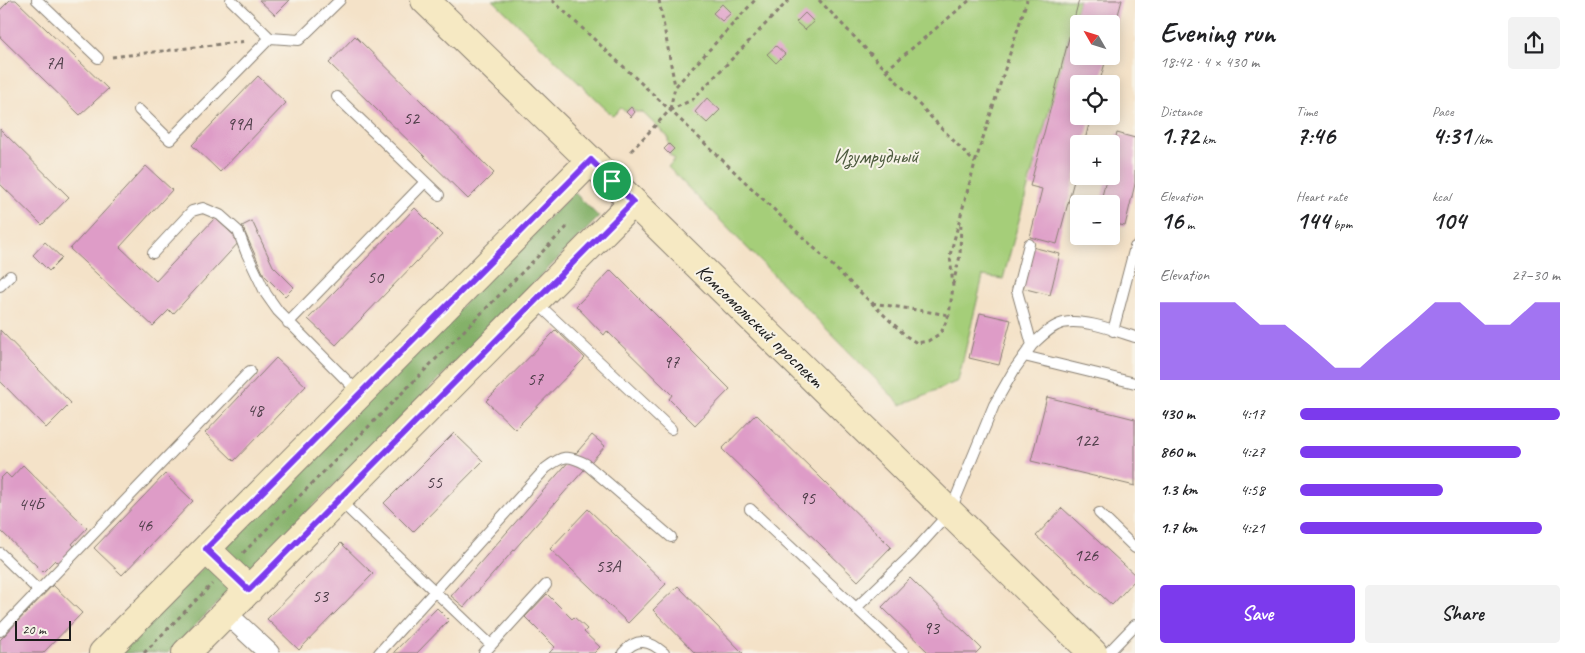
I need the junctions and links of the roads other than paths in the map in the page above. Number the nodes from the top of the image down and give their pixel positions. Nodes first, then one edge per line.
1 (37, 0) edge
2 (231, 0) edge
3 (340, 0) edge
4 (425, 0) edge
5 (270, 38) junction
6 (98, 58) road end
7 (337, 97) dead end
8 (139, 110) dead end
9 (591, 160) junction
10 (425, 182) junction
11 (439, 195) dead end
12 (633, 202) junction
13 (1029, 244) dead end
14 (1135, 248) edge
15 (152, 253) dead end
16 (10, 276) dead end
17 (0, 286) edge
18 (535, 301) junction
19 (288, 324) junction
20 (1114, 331) junction
21 (1135, 337) edge
22 (1032, 345) junction
23 (1024, 356) junction
24 (250, 371) dead end
25 (1135, 383) edge
26 (360, 394) junction
27 (671, 430) dead end
28 (338, 500) junction
29 (750, 509) dead end
30 (950, 512) junction
31 (1099, 513) dead end
32 (671, 537) dead end
33 (1135, 548) edge
34 (206, 549) junction
35 (0, 553) edge
36 (546, 585) dead end
37 (249, 590) junction
38 (39, 591) junction
39 (435, 591) junction
40 (856, 608) junction
41 (226, 613) junction
42 (1135, 625) edge
43 (0, 631) edge
44 (491, 645) junction
45 (103, 653) edge
46 (186, 653) edge
47 (269, 653) edge
48 (379, 653) edge
49 (484, 653) edge
50 (623, 653) edge
51 (664, 653) edge
52 (904, 653) edge
53 (1093, 653) edge
54 (1108, 653) edge

1 - 6 lane
2 - 5 lane
3 - 5 lane
4 - 9 street, Комсомольский проспект
5 - 8 lane
7 - 10 lane
9 - 12 street, Комсомольский проспект
9 - 26 street
10 - 11 lane
10 - 19 lane
12 - 18 street
12 - 30 street, Комсомольский проспект
13 - 22 lane
14 - 20 lane
15 - 19 lane
16 - 17 lane
18 - 27 lane
18 - 28 street
19 - 26 lane
20 - 21 lane
20 - 22 lane
22 - 23 lane
23 - 25 lane
23 - 30 lane
24 - 38 lane
26 - 34 street
28 - 37 street
28 - 39 lane
29 - 40 lane
30 - 40 lane
30 - 53 street, Комсомольский проспект
31 - 33 lane
32 - 39 lane
34 - 37 street
34 - 45 street
35 - 38 lane
36 - 44 lane
37 - 41 street
38 - 43 lane
39 - 44 lane
39 - 48 lane
40 - 52 lane
41 - 46 street
41 - 47 street
42 - 54 lane
44 - 49 lane
50 - 51 lane

